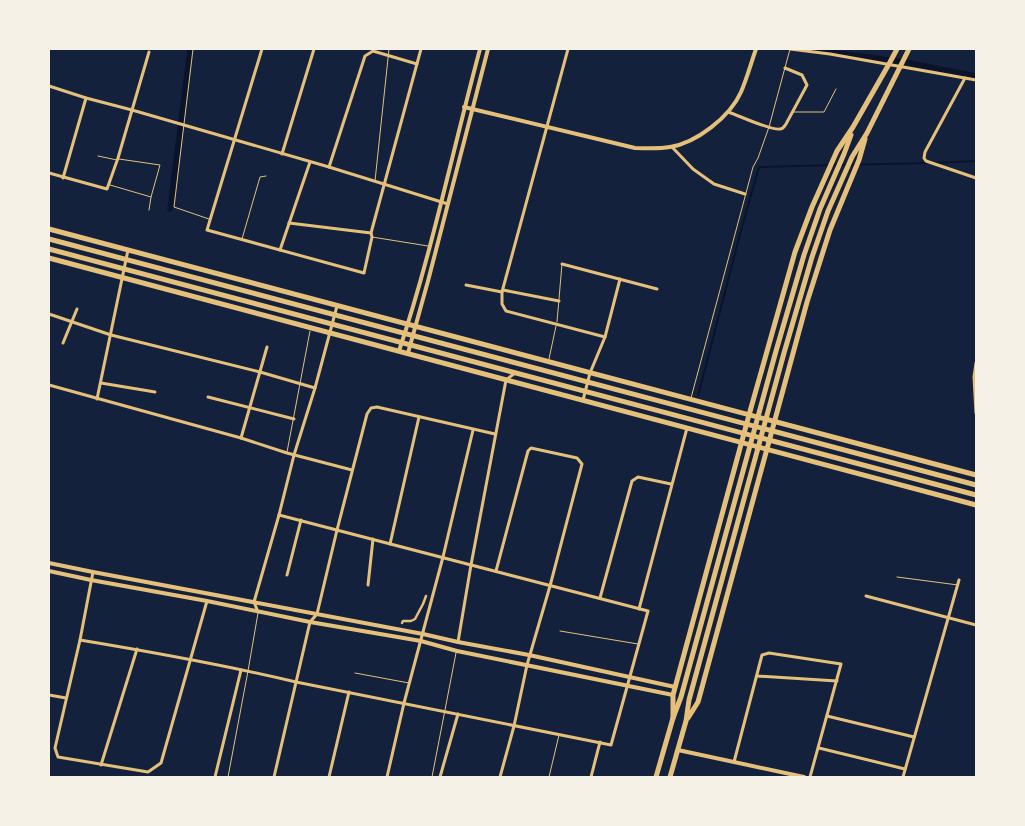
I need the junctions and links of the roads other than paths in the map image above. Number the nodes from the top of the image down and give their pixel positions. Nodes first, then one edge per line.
1 (194, 49) edge
2 (262, 49) edge
3 (314, 49) edge
4 (389, 49) edge
5 (421, 49) edge
6 (480, 49) edge
7 (488, 49) edge
8 (568, 49) edge
9 (756, 49) edge
10 (788, 49) edge
11 (831, 49) edge
12 (896, 49) edge
13 (909, 49) edge
14 (149, 52) dead end
15 (388, 54) junction
16 (830, 54) junction
17 (417, 64) junction
18 (889, 64) junction
19 (900, 66) junction
20 (785, 68) junction
21 (965, 78) junction
22 (976, 80) edge
23 (49, 86) edge
24 (836, 89) dead end
25 (86, 98) junction
26 (464, 107) junction
27 (473, 109) junction
28 (132, 110) junction
29 (728, 112) junction
30 (793, 112) junction
31 (184, 126) junction
32 (546, 127) junction
33 (769, 127) junction
34 (853, 127) junction
35 (867, 133) junction
36 (235, 141) junction
37 (672, 147) junction
38 (282, 154) junction
39 (98, 156) dead end
40 (118, 159) junction
41 (310, 162) junction
42 (329, 167) junction
43 (49, 174) edge
44 (266, 176) dead end
45 (63, 178) junction
46 (976, 178) edge
47 (374, 182) junction
48 (384, 184) junction
49 (109, 185) junction
50 (745, 194) junction
51 (151, 197) junction
52 (442, 202) junction
53 (449, 204) junction
54 (149, 210) dead end
55 (211, 220) junction
56 (289, 223) junction
57 (49, 230) edge
58 (371, 235) junction
59 (49, 239) edge
60 (242, 240) junction
61 (430, 246) junction
62 (49, 249) edge
63 (128, 250) junction
64 (280, 250) junction
65 (49, 258) edge
66 (126, 259) junction
67 (562, 264) joint
68 (124, 268) junction
69 (122, 277) junction
70 (620, 279) junction
71 (466, 286) dead end
72 (657, 289) dead end
73 (502, 291) junction
74 (559, 301) junction
75 (337, 305) junction
76 (77, 310) dead end
77 (49, 314) edge
78 (334, 315) junction
79 (72, 322) junction
80 (332, 324) junction
81 (408, 324) junction
82 (557, 324) junction
83 (415, 326) junction
84 (310, 328) junction
85 (330, 333) junction
86 (405, 334) junction
87 (111, 335) junction
88 (412, 335) junction
89 (605, 336) junction
90 (402, 342) junction
91 (63, 343) dead end
92 (410, 344) junction
93 (267, 347) dead end
94 (400, 351) junction
95 (408, 353) junction
96 (549, 362) junction
97 (976, 363) edge
98 (260, 372) junction
99 (516, 372) junction
100 (590, 373) junction
101 (506, 380) junction
102 (588, 382) junction
103 (101, 383) junction
104 (300, 383) junction
105 (49, 385) edge
106 (315, 388) junction
107 (586, 391) junction
108 (154, 392) dead end
109 (208, 397) dead end
110 (97, 399) junction
111 (583, 400) junction
112 (691, 400) junction
113 (250, 408) junction
114 (976, 413) edge
115 (749, 415) junction
116 (419, 417) junction
117 (294, 420) junction
118 (774, 422) junction
119 (686, 428) junction
120 (746, 429) junction
121 (473, 430) junction
122 (495, 434) junction
123 (771, 435) junction
124 (241, 438) junction
125 (742, 442) junction
126 (767, 449) junction
127 (287, 453) junction
128 (294, 455) junction
129 (976, 469) edge
130 (352, 470) junction
131 (976, 475) edge
132 (671, 484) junction
133 (976, 485) edge
134 (976, 495) edge
135 (976, 504) edge
136 (279, 515) junction
137 (301, 520) junction
138 (337, 530) junction
139 (373, 539) junction
140 (390, 544) junction
141 (443, 557) junction
142 (49, 562) edge
143 (471, 565) junction
144 (49, 571) edge
145 (496, 571) junction
146 (93, 572) junction
147 (287, 575) dead end
148 (896, 577) dead end
149 (91, 580) junction
150 (959, 583) joint
151 (368, 585) dead end
152 (550, 586) junction
153 (426, 596) dead end
154 (866, 596) dead end
155 (600, 598) junction
156 (207, 601) junction
157 (254, 602) junction
158 (639, 608) junction
159 (258, 612) junction
160 (317, 614) junction
161 (948, 618) junction
162 (310, 622) junction
163 (402, 623) dead end
164 (976, 625) edge
165 (560, 631) dead end
166 (423, 634) junction
167 (80, 640) junction
168 (421, 641) junction
169 (458, 642) junction
170 (639, 644) junction
171 (137, 649) junction
172 (457, 651) junction
173 (529, 656) junction
174 (190, 660) junction
175 (527, 665) junction
176 (241, 670) junction
177 (248, 671) junction
178 (355, 672) dead end
179 (757, 676) junction
180 (630, 677) junction
181 (837, 681) junction
182 (296, 682) junction
183 (409, 683) junction
184 (628, 686) junction
185 (675, 687) junction
186 (349, 692) junction
187 (49, 695) edge
188 (673, 695) junction
189 (66, 698) junction
190 (404, 703) junction
191 (445, 712) junction
192 (458, 714) junction
193 (827, 716) junction
194 (673, 718) junction
195 (686, 721) junction
196 (514, 726) junction
197 (559, 734) junction
198 (914, 737) junction
199 (600, 742) junction
200 (819, 748) junction
201 (678, 750) junction
202 (734, 762) junction
203 (101, 765) junction
204 (905, 769) junction
205 (215, 777) edge
206 (228, 777) edge
207 (274, 777) edge
208 (329, 777) edge
209 (386, 777) edge
210 (432, 777) edge
211 (440, 777) edge
212 (500, 777) edge
213 (549, 777) edge
214 (591, 777) edge
215 (656, 777) edge
216 (670, 777) edge
217 (804, 777) edge
218 (810, 777) edge
219 (903, 777) edge

1 - 31 lane
2 - 36 street
3 - 38 street
4 - 15 lane
5 - 17 street
6 - 26 street
7 - 27 street
8 - 32 street
9 - 29 street
10 - 16 street
10 - 20 lane
11 - 16 street
12 - 18 main road
13 - 19 main road
14 - 28 street
15 - 17 street
15 - 42 street
15 - 47 lane
16 - 18 street
17 - 48 street
18 - 19 street
18 - 34 main road
19 - 21 street
19 - 35 main road
20 - 30 street
20 - 33 lane
21 - 22 street
21 - 46 street
23 - 25 street
24 - 30 lane
25 - 28 street
25 - 45 street
26 - 27 street
26 - 52 street
27 - 32 street
27 - 53 street
28 - 31 street
28 - 40 street
29 - 33 street
29 - 37 street
30 - 33 street
31 - 36 street
31 - 55 lane
32 - 37 street
32 - 73 street
33 - 50 lane
34 - 115 main road
34 - 194 main road
35 - 118 main road
35 - 195 main road
36 - 38 street
36 - 55 street
37 - 50 street
38 - 41 street
39 - 40 lane
40 - 49 street
40 - 51 lane
41 - 42 street
41 - 56 street
42 - 47 street
43 - 45 street
44 - 60 lane
45 - 49 street
47 - 48 street
48 - 52 street
48 - 58 street
49 - 51 lane
50 - 112 lane
51 - 54 lane
52 - 53 street
52 - 61 street
53 - 83 street
55 - 60 street
56 - 58 street
56 - 64 street
57 - 63 main road
58 - 61 lane
58 - 64 street
59 - 66 main road
60 - 64 street
61 - 81 street
62 - 68 main road
63 - 66 street
63 - 75 main road
65 - 69 main road
66 - 68 street
66 - 78 main road
67 - 70 street
67 - 74 lane
68 - 69 street
68 - 80 main road
69 - 84 main road
69 - 87 street
70 - 72 street
70 - 89 street
71 - 73 street
73 - 74 street
73 - 82 street
74 - 82 lane
75 - 78 street
75 - 81 main road
76 - 79 street
77 - 79 street
78 - 80 street
78 - 86 main road
79 - 87 street
79 - 91 street
80 - 85 street
80 - 90 main road
81 - 83 main road
81 - 86 street
82 - 89 street
82 - 96 lane
83 - 88 street
83 - 96 main road
84 - 85 main road
84 - 104 lane
85 - 94 main road
85 - 106 street
86 - 88 main road
86 - 90 street
87 - 98 street
87 - 103 street
88 - 92 street
88 - 102 main road
89 - 100 street
90 - 92 main road
90 - 94 street
92 - 94 main road
92 - 95 street
92 - 99 main road
93 - 98 street
94 - 95 main road
95 - 101 main road
96 - 100 main road
97 - 114 street
98 - 104 street
98 - 113 street
99 - 101 street
99 - 107 main road
100 - 102 street
100 - 112 main road
101 - 111 main road
101 - 122 street
102 - 107 street
102 - 120 main road
103 - 108 street
103 - 110 street
104 - 106 street
104 - 117 lane
105 - 110 street
106 - 128 street
107 - 111 street
107 - 120 main road
109 - 113 street
110 - 124 street
111 - 119 main road
112 - 115 main road
113 - 117 street
113 - 124 street
115 - 118 main road
115 - 120 main road
115 - 123 main road
116 - 121 street
116 - 130 street
116 - 140 street
117 - 127 lane
118 - 123 main road
118 - 131 main road
119 - 125 main road
119 - 132 street
120 - 123 main road
120 - 123 main road
120 - 125 main road
121 - 122 street
121 - 141 street
122 - 143 street
123 - 125 main road
123 - 126 main road
123 - 133 main road
123 - 134 main road
124 - 127 street
125 - 126 main road
125 - 185 main road
126 - 135 main road
126 - 195 main road
127 - 128 street
128 - 130 street
128 - 136 street
129 - 131 street
130 - 138 street
132 - 155 street
132 - 158 street
136 - 137 street
136 - 157 street
137 - 138 street
137 - 147 street
138 - 139 street
138 - 160 street
139 - 140 street
139 - 151 street
140 - 141 street
141 - 143 street
141 - 166 street
142 - 146 street
143 - 145 street
143 - 169 street
144 - 149 street
145 - 152 street
145 - 152 street
146 - 149 street
146 - 157 street
148 - 150 lane
149 - 156 street
149 - 167 street
150 - 161 street
152 - 155 street
152 - 173 street
153 - 163 street
154 - 161 street
155 - 158 street
156 - 159 street
156 - 174 street
157 - 159 street
157 - 160 street
158 - 170 street
159 - 162 street
159 - 177 lane
160 - 162 street
160 - 166 street
161 - 164 street
161 - 198 street
162 - 168 street
162 - 182 street
165 - 170 lane
166 - 168 street
166 - 169 street
167 - 171 street
167 - 189 street
168 - 172 street
168 - 183 street
169 - 173 street
170 - 180 street
171 - 174 street
171 - 203 street
172 - 175 street
172 - 191 lane
173 - 175 street
173 - 180 street
174 - 176 street
174 - 203 street
175 - 184 street
175 - 196 street
176 - 177 street
176 - 205 street
177 - 182 street
177 - 206 lane
178 - 183 lane
179 - 181 street
179 - 181 street
179 - 202 street
180 - 184 street
180 - 185 street
181 - 193 street
182 - 186 street
182 - 207 street
183 - 190 street
184 - 188 street
184 - 199 street
185 - 188 main road
186 - 190 street
186 - 208 street
187 - 189 street
188 - 194 main road
189 - 203 street
190 - 191 street
190 - 209 street
191 - 192 street
191 - 210 lane
192 - 196 street
192 - 211 street
193 - 198 street
193 - 200 street
194 - 215 main road
195 - 201 main road
196 - 197 street
196 - 212 street
197 - 199 street
197 - 213 lane
198 - 204 street
199 - 214 street
200 - 204 street
200 - 218 street
201 - 202 street
201 - 216 main road
202 - 217 street
204 - 219 street

